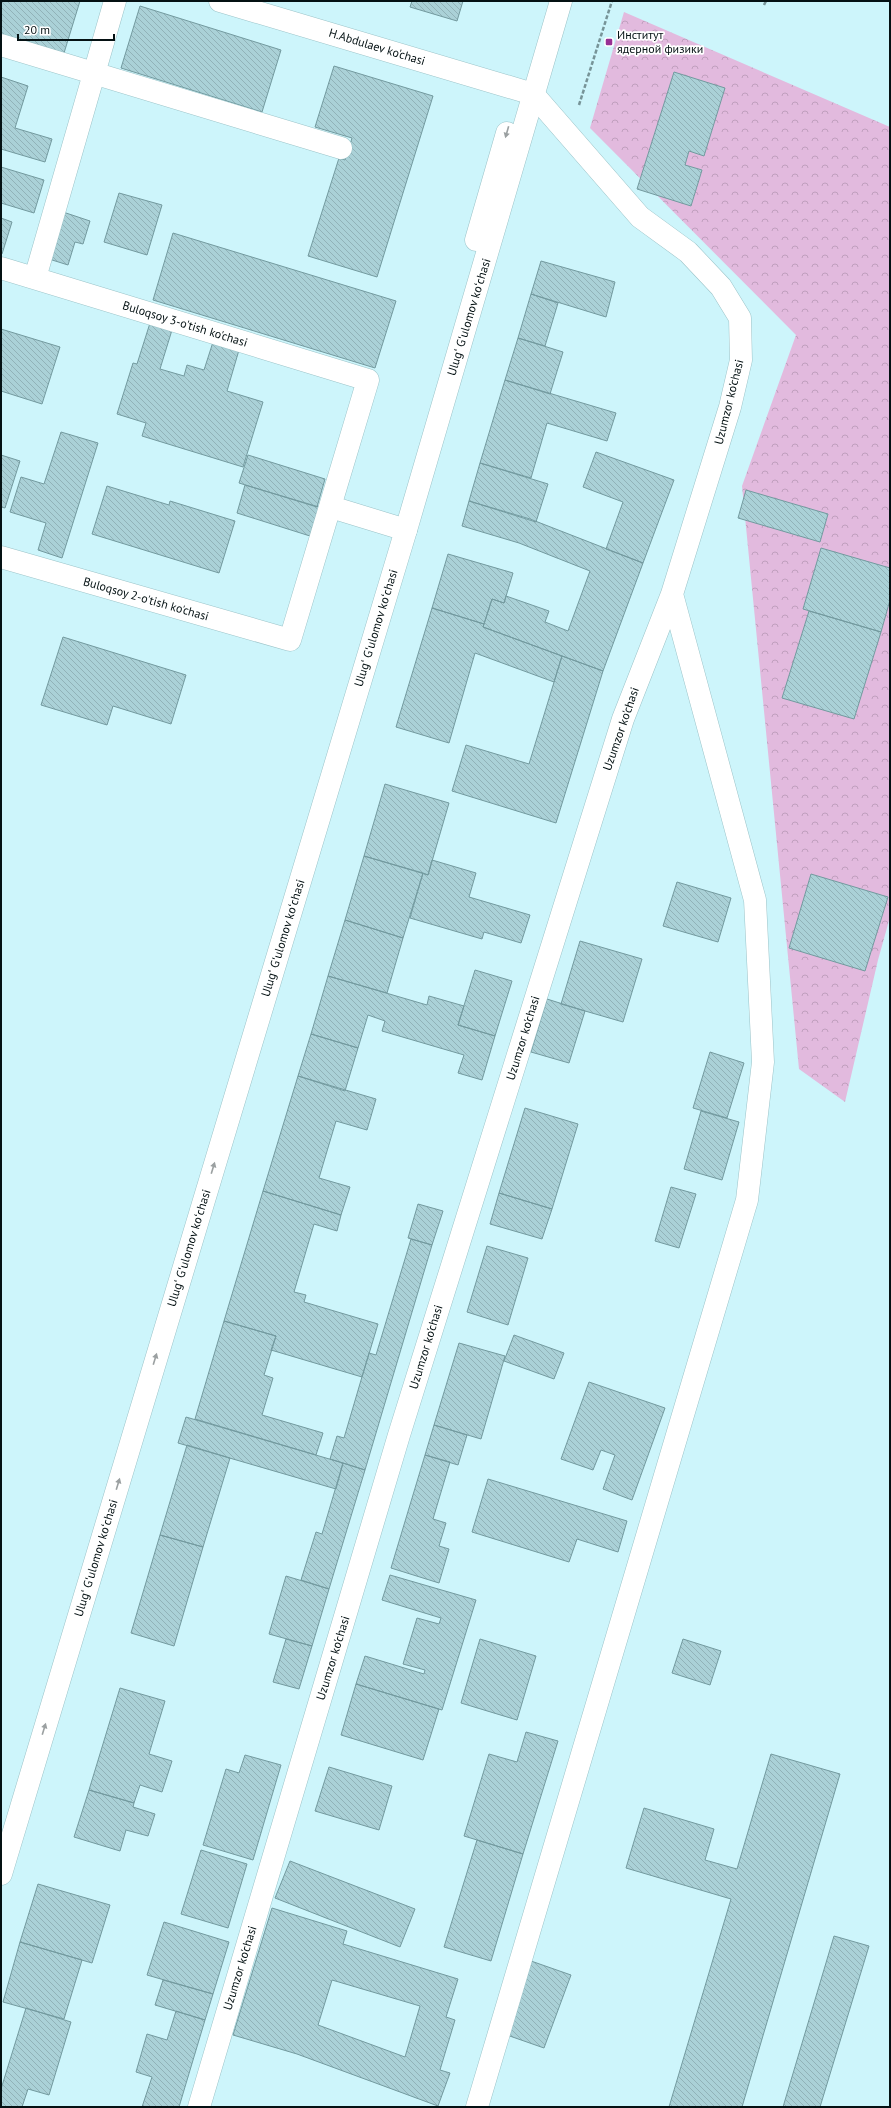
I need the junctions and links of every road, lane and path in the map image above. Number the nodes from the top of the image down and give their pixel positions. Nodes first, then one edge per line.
1 (115, 1) edge
2 (220, 1) edge
3 (546, 1) edge
4 (561, 1) edge
5 (612, 1) edge
6 (766, 1) edge
7 (764, 5) dead end
8 (1, 45) edge
9 (93, 73) junction
10 (526, 92) junction
11 (570, 136) junction
12 (341, 148) dead end
13 (1, 268) edge
14 (35, 278) junction
15 (331, 507) junction
16 (399, 528) junction
17 (1, 557) edge
18 (672, 594) junction
19 (1, 1826) edge
20 (1, 1874) edge
21 (199, 2107) edge
22 (478, 2107) edge

1 - 9 street
2 - 10 street, H.Abdulaev ko'chasi
3 - 10 street, Ulugʻ Gʻulomov koʻchasi
4 - 10 street, Ulugʻ Gʻulomov koʻchasi
5 - 11 path
6 - 7 path
8 - 9 street
9 - 12 street
9 - 14 street
10 - 11 street, Uzumzor ko'chasi
10 - 16 street, Ulugʻ Gʻulomov koʻchasi
11 - 18 street, Uzumzor ko'chasi
13 - 14 street, Buloqsoy 3-o'tish ko'chasi
14 - 15 street, Buloqsoy 3-o'tish ko'chasi
15 - 16 street
15 - 17 street, Buloqsoy 2-o'tish ko'chasi
16 - 19 street, Ulugʻ Gʻulomov koʻchasi
20 -> 16 street, Ulugʻ Gʻulomov koʻchasi
18 - 21 street, Uzumzor ko'chasi
18 - 22 street

